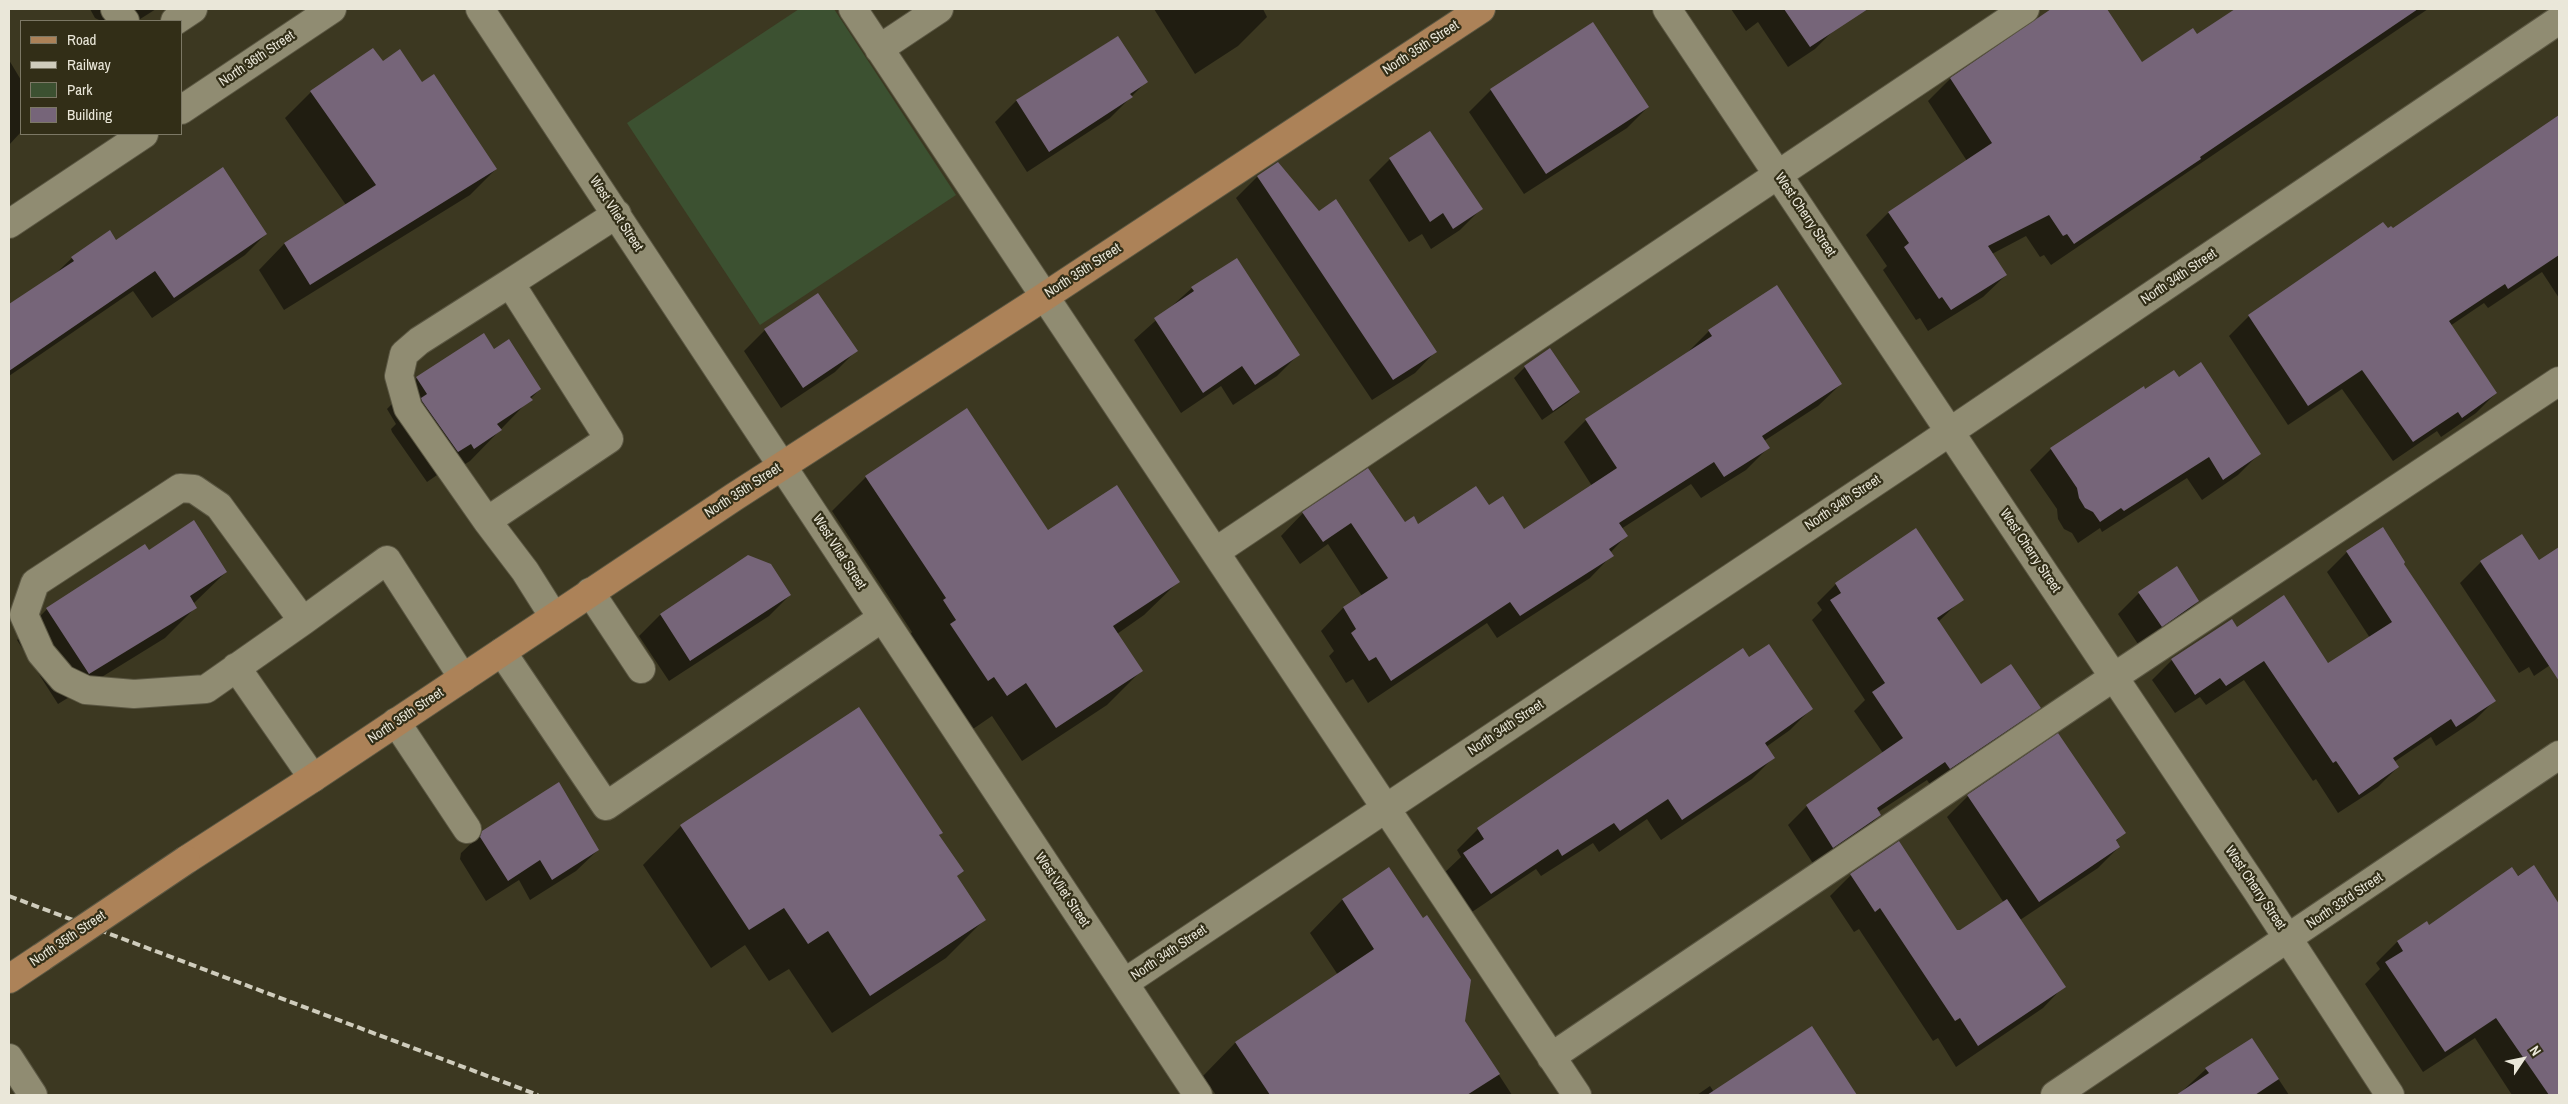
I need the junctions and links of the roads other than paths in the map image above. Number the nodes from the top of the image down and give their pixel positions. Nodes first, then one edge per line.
1 (115, 9) edge
2 (480, 9) edge
3 (853, 9) edge
4 (939, 9) edge
5 (1481, 9) edge
6 (1667, 9) edge
7 (2025, 9) edge
8 (329, 10) edge
9 (124, 20) edge
10 (2559, 20) edge
11 (879, 49) junction
12 (186, 99) edge
13 (142, 135) edge
14 (1778, 175) junction
15 (617, 214) junction
16 (9, 224) edge
17 (510, 283) junction
18 (1044, 297) junction
19 (2559, 381) edge
20 (1950, 431) junction
21 (782, 466) junction
22 (487, 521) junction
23 (1216, 552) junction
24 (590, 592) junction
25 (554, 617) junction
26 (882, 618) junction
27 (303, 621) junction
28 (502, 652) junction
29 (236, 667) junction
30 (641, 669) dead end
31 (2114, 677) junction
32 (463, 678) junction
33 (396, 722) junction
34 (2559, 755) edge
35 (313, 778) junction
36 (1386, 808) junction
37 (467, 829) dead end
38 (2288, 939) junction
39 (9, 979) edge
40 (1124, 983) junction
41 (1551, 1057) junction
42 (9, 1058) edge
43 (33, 1095) edge
44 (1198, 1095) edge
45 (1577, 1095) edge
46 (2055, 1095) edge
47 (2390, 1095) edge

1 - 9 street
2 - 15 street, West Vliet Street
3 - 11 street
4 - 11 street
5 - 18 main road, North 35th Street
6 - 14 street, West Cherry Street
7 - 14 street
8 - 12 street, North 36th Street
10 - 20 street, North 34th Street
11 - 18 street
13 - 16 street
14 - 20 street, West Cherry Street
14 - 23 street
15 - 17 street
15 - 21 street, West Vliet Street
17 - 22 street
17 - 22 street
18 - 21 main road, North 35th Street
18 - 23 street
19 - 31 street
20 - 31 street, West Cherry Street
20 - 36 street, North 34th Street
21 - 24 main road, North 35th Street
21 - 26 street, West Vliet Street
22 - 25 street
23 - 36 street
24 - 25 main road, North 35th Street
24 - 30 street
25 - 28 main road, North 35th Street
26 - 28 street
26 - 40 street, West Vliet Street
27 - 29 street
27 - 29 street
27 - 32 street
28 - 32 main road, North 35th Street
29 - 35 street
31 - 38 street, West Cherry Street
31 - 41 street
32 - 33 main road, North 35th Street
33 - 35 main road, North 35th Street
33 - 37 street
34 - 38 street, North 33rd Street
35 - 39 main road, North 35th Street, bridge
36 - 40 street, North 34th Street
36 - 41 street
38 - 46 street, North 33rd Street
38 - 47 street, West Cherry Street
40 - 44 street, West Vliet Street
41 - 45 street
42 - 43 street

